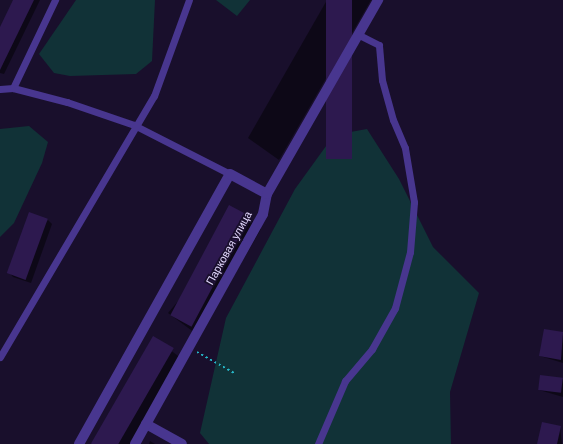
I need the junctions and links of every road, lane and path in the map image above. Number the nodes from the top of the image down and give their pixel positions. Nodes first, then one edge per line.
1 (55, 0) edge
2 (189, 0) edge
3 (378, 0) edge
4 (359, 35) junction
5 (14, 88) junction
6 (0, 89) edge
7 (134, 125) junction
8 (230, 174) junction
9 (267, 194) junction
10 (187, 347) junction
11 (0, 357) edge
12 (234, 373) dead end
13 (146, 424) junction
14 (79, 444) edge
15 (134, 444) edge
16 (182, 444) edge
17 (318, 444) edge

1 - 5 lane
2 - 7 lane
3 - 4 street, Парковая улица
4 - 9 street, Парковая улица
4 - 17 lane
5 - 6 lane
5 - 7 lane
7 - 8 lane
7 - 11 lane
8 - 9 street
8 - 14 street
9 - 10 street, Парковая улица
10 - 12 path
10 - 13 street, Парковая улица
13 - 15 street, Парковая улица
13 - 16 street

